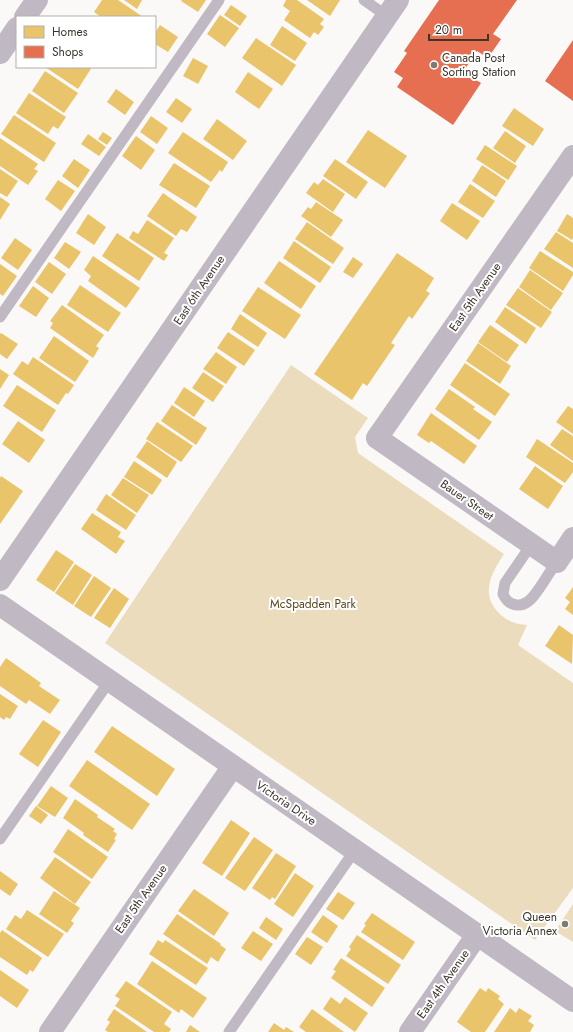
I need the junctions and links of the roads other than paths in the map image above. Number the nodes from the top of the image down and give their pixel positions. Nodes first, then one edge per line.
1 (37, 0) edge
2 (219, 0) edge
3 (364, 0) edge
4 (393, 8) edge
5 (26, 16) edge
6 (16, 29) edge
7 (0, 53) edge
8 (573, 156) edge
9 (0, 317) edge
10 (377, 438) joint
11 (573, 538) edge
12 (531, 545) junction
13 (556, 562) junction
14 (0, 580) edge
15 (0, 605) edge
16 (110, 680) junction
17 (233, 766) junction
18 (0, 839) edge
19 (355, 850) junction
20 (477, 935) junction
21 (573, 1002) edge
22 (50, 1032) edge
23 (229, 1032) edge
24 (410, 1032) edge

1 - 5 street
2 - 9 lane
3 - 4 lane
4 - 14 street, East 6th Avenue
6 - 7 street
8 - 10 street, East 5th Avenue
10 - 12 street, Bauer Street
11 - 13 street
12 - 13 street, Bauer Street
12 - 13 lane
15 - 16 street, Victoria Drive
16 - 17 street, Victoria Drive
16 - 18 lane
17 - 19 street, Victoria Drive
17 - 22 street, East 5th Avenue
19 - 20 street, Victoria Drive
19 - 23 lane
20 - 21 street, Victoria Drive
20 - 24 street, East 4th Avenue

